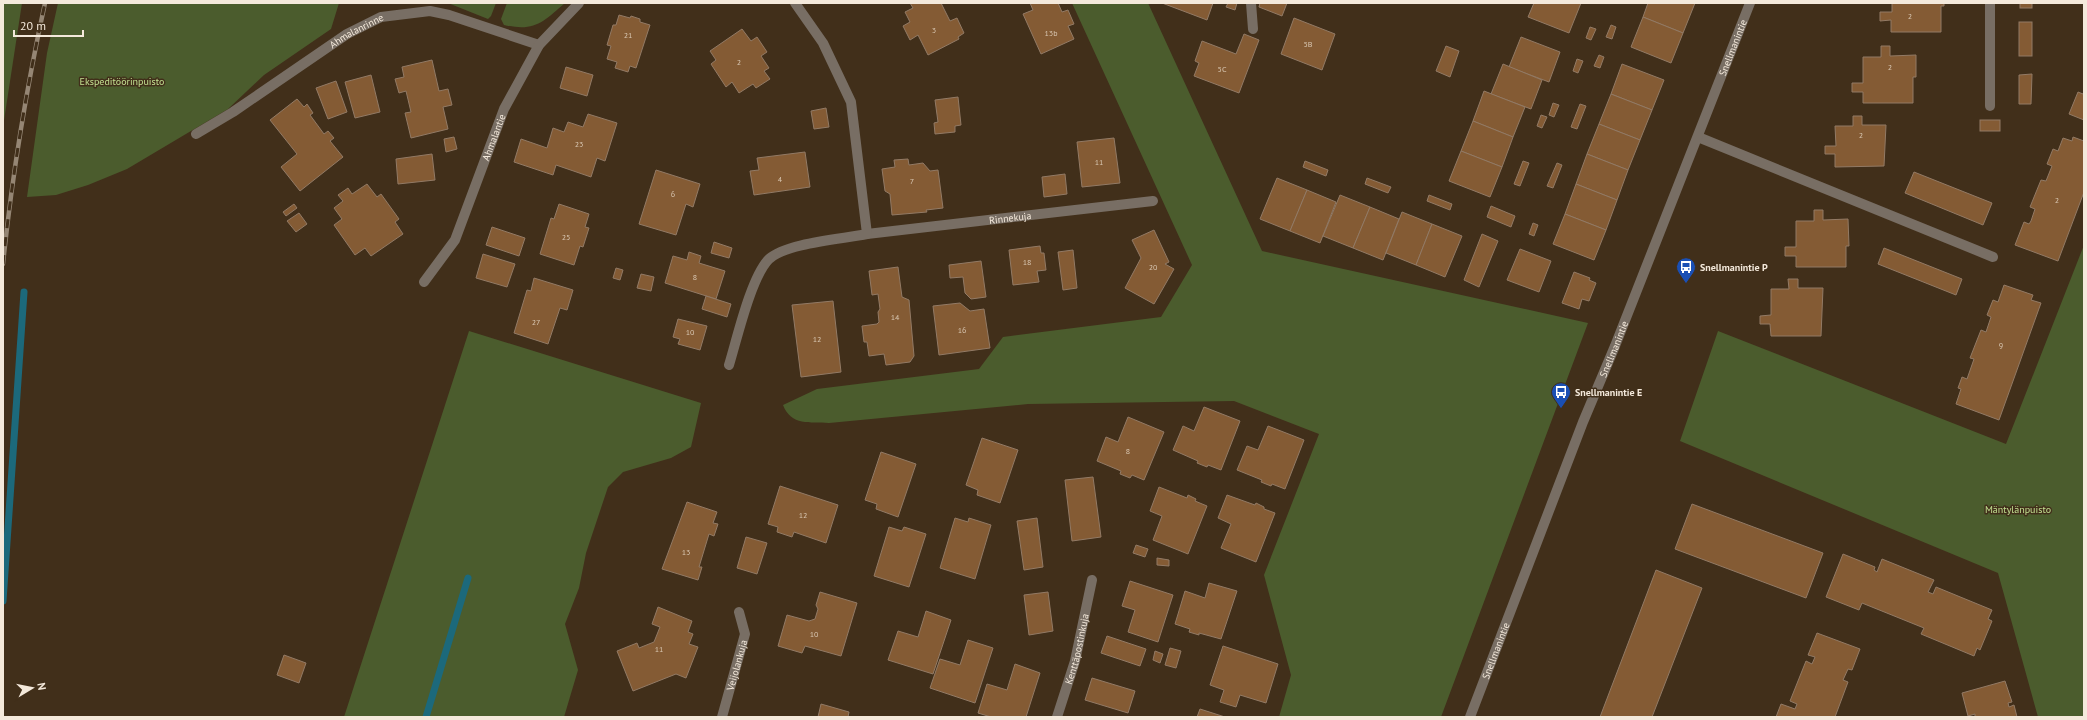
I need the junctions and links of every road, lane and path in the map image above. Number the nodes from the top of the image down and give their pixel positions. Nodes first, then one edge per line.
1 (579, 3) edge
2 (795, 3) edge
3 (1251, 3) edge
4 (1750, 3) edge
5 (1990, 3) edge
6 (1253, 29) dead end
7 (538, 45) junction
8 (1990, 106) dead end
9 (196, 134) dead end
10 (1698, 137) junction
11 (1153, 202) dead end
12 (867, 234) junction
13 (1993, 257) dead end
14 (424, 282) dead end
15 (729, 365) dead end
16 (1092, 580) dead end
17 (739, 612) dead end
18 (722, 717) edge
19 (1057, 717) edge
20 (1470, 717) edge

1 - 7 street, Ahmalantie
2 - 12 street
3 - 6 street
4 - 10 street, Snellmanintie
5 - 8 street
7 - 9 street, Ahmalanrinne
7 - 14 street, Ahmalantie
10 - 13 street
10 - 20 street, Snellmanintie
11 - 12 street, Rinnekuja
12 - 15 street, Rinnekuja
16 - 19 street, Kenttäpostinkuja
17 - 18 street, Veijolankuja

